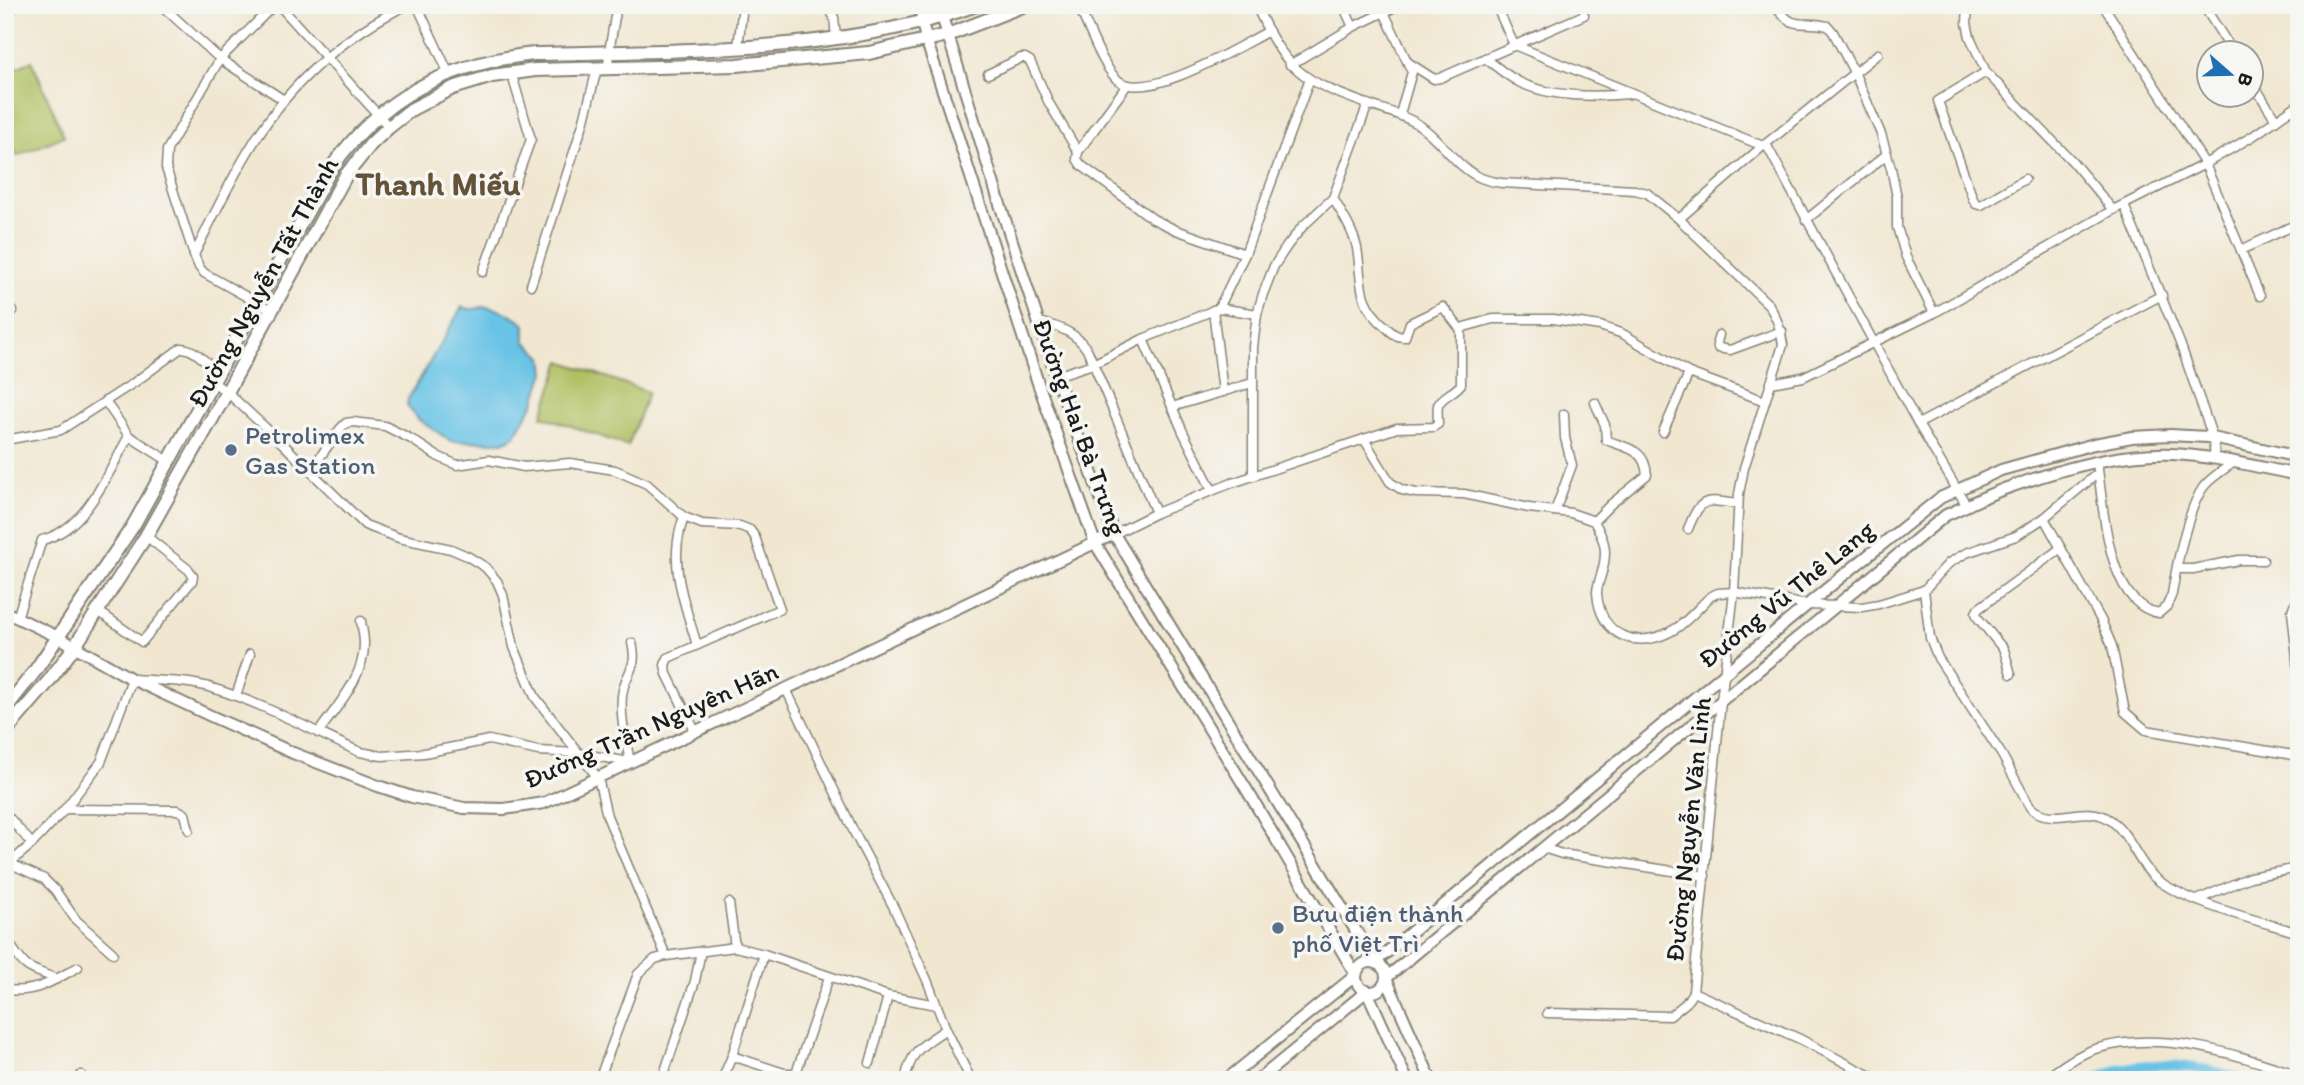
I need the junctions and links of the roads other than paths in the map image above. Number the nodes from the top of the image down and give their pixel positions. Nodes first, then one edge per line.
1 (18, 5) edge
2 (161, 5) edge
3 (277, 5) edge
4 (407, 5) edge
5 (417, 5) edge
6 (617, 5) edge
7 (743, 5) edge
8 (829, 5) edge
9 (921, 5) edge
10 (932, 5) edge
11 (976, 5) edge
12 (1025, 5) edge
13 (1078, 5) edge
14 (1256, 5) edge
15 (1343, 5) edge
16 (1399, 5) edge
17 (1496, 5) edge
18 (1774, 5) edge
19 (1968, 5) edge
20 (2103, 5) edge
21 (2203, 5) edge
22 (5, 12) edge
23 (1384, 12) junction
24 (1584, 15) dead end
25 (942, 17) junction
26 (922, 23) junction
27 (1353, 27) junction
28 (1269, 31) junction
29 (948, 35) junction
30 (836, 37) junction
31 (2224, 38) edge
32 (928, 41) junction
33 (1514, 45) junction
34 (738, 47) junction
35 (609, 52) junction
36 (1878, 54) dead end
37 (328, 56) junction
38 (1485, 58) junction
39 (220, 59) junction
40 (1409, 63) junction
41 (1290, 65) junction
42 (603, 69) junction
43 (511, 72) junction
44 (1986, 72) junction
45 (449, 74) junction
46 (988, 74) dead end
47 (1855, 74) junction
48 (1309, 81) junction
49 (1127, 85) junction
50 (1634, 94) junction
51 (284, 100) junction
52 (1368, 104) junction
53 (2266, 104) edge
54 (2299, 104) edge
55 (1400, 114) junction
56 (378, 115) junction
57 (2276, 120) junction
58 (389, 127) junction
59 (1764, 145) junction
60 (1078, 152) junction
61 (1887, 154) junction
62 (2205, 164) junction
63 (2025, 179) dead end
64 (1333, 198) junction
65 (2124, 205) junction
66 (2113, 211) junction
67 (1679, 219) junction
68 (1806, 220) junction
69 (2299, 223) edge
70 (2241, 250) junction
71 (1245, 254) junction
72 (194, 255) junction
73 (483, 272) dead end
74 (531, 285) dead end
75 (2162, 295) junction
76 (2260, 296) dead end
77 (258, 302) junction
78 (1216, 309) junction
79 (272, 311) junction
80 (1934, 313) junction
81 (1257, 314) junction
82 (1039, 322) junction
83 (1461, 330) junction
84 (1782, 331) junction
85 (1719, 335) dead end
86 (1143, 340) junction
87 (1873, 342) junction
88 (1093, 364) junction
89 (1689, 373) junction
90 (1056, 376) junction
91 (216, 379) junction
92 (1252, 383) junction
93 (1771, 383) junction
94 (227, 392) junction
95 (1223, 392) junction
96 (104, 401) junction
97 (1766, 401) junction
98 (1595, 403) dead end
99 (1172, 407) junction
100 (1564, 414) dead end
101 (1918, 424) junction
102 (1663, 432) dead end
103 (129, 436) junction
104 (2214, 438) junction
105 (1364, 439) junction
106 (5, 440) edge
107 (2299, 457) edge
108 (2215, 458) junction
109 (170, 462) junction
110 (2234, 462) junction
111 (2097, 468) junction
112 (310, 471) junction
113 (2299, 475) edge
114 (1253, 477) junction
115 (1212, 489) junction
116 (1958, 489) junction
117 (1738, 504) junction
118 (1967, 506) junction
119 (1555, 511) junction
120 (1156, 513) junction
121 (684, 517) junction
122 (2044, 518) junction
123 (1594, 521) junction
124 (1688, 529) dead end
125 (1114, 534) junction
126 (146, 536) junction
127 (1095, 543) junction
128 (2061, 548) junction
129 (2263, 560) dead end
130 (2177, 569) junction
131 (1924, 590) junction
132 (1734, 592) junction
133 (2299, 601) edge
134 (1808, 605) junction
135 (1836, 606) junction
136 (98, 611) junction
137 (5, 612) edge
138 (17, 618) junction
139 (361, 621) dead end
140 (58, 637) junction
141 (632, 643) dead end
142 (697, 645) junction
143 (75, 646) junction
144 (250, 654) dead end
145 (2298, 668) edge
146 (1724, 674) junction
147 (2011, 674) dead end
148 (132, 679) junction
149 (786, 689) junction
150 (236, 696) junction
151 (1721, 701) junction
152 (5, 709) edge
153 (695, 731) junction
154 (5, 732) edge
155 (318, 733) junction
156 (577, 752) junction
157 (2299, 756) edge
158 (630, 762) junction
159 (598, 778) junction
160 (65, 809) junction
161 (5, 813) edge
162 (190, 830) dead end
163 (32, 844) junction
164 (1543, 848) junction
165 (7, 865) edge
166 (2299, 868) edge
167 (1705, 876) junction
168 (2197, 900) junction
169 (729, 903) dead end
170 (2299, 933) edge
171 (5, 937) edge
172 (735, 947) junction
173 (701, 951) junction
174 (113, 953) dead end
175 (764, 954) junction
176 (667, 956) junction
177 (1375, 962) junction
178 (78, 967) dead end
179 (1356, 975) junction
180 (829, 977) junction
181 (1386, 978) junction
182 (57, 979) junction
183 (5, 990) edge
184 (1367, 991) junction
185 (1693, 992) junction
186 (888, 996) junction
187 (937, 1005) junction
188 (1547, 1013) dead end
189 (946, 1029) junction
190 (733, 1056) junction
191 (870, 1063) dead end
192 (2299, 1075) edge
193 (600, 1080) edge
194 (662, 1080) edge
195 (722, 1080) edge
196 (905, 1080) edge
197 (971, 1080) edge
198 (1226, 1080) edge
199 (1258, 1080) edge
200 (1407, 1080) edge
201 (1432, 1080) edge
202 (1878, 1080) edge
203 (2044, 1080) edge

1 - 22 street
2 - 39 street
3 - 37 street
3 - 39 street
4 - 37 street
5 - 45 street
6 - 35 street
7 - 34 street
8 - 30 street
9 - 26 street, Đường Hai Bà Trưng
10 - 25 street, Đường Hai Bà Trưng
11 - 25 main road, Đường Nguyễn Tất Thành
12 - 29 main road, Đường Nguyễn Tất Thành
13 - 49 street
14 - 28 street
15 - 27 street
16 - 23 street
17 - 33 street
18 - 47 street
19 - 44 street
20 - 62 street
21 - 31 street
23 - 27 street
23 - 40 street
24 - 33 street
25 - 26 main road, Đường Nguyễn Tất Thành
25 - 29 street, Đường Hai Bà Trưng
26 - 30 main road, Đường Nguyễn Tất Thành
26 - 32 street, Đường Hai Bà Trưng
27 - 41 street
28 - 41 street
28 - 49 street
29 - 32 main road, Đường Nguyễn Tất Thành
29 - 82 street, Đường Hai Bà Trưng
30 - 34 main road, Đường Nguyễn Tất Thành
32 - 42 main road, Đường Nguyễn Tất Thành
32 - 127 street, Đường Hai Bà Trưng
33 - 38 street
33 - 50 street
34 - 35 main road, Đường Nguyễn Tất Thành
35 - 42 street
35 - 45 main road, Đường Nguyễn Tất Thành
36 - 47 street
37 - 51 street
37 - 56 street
38 - 40 street
38 - 50 street
39 - 51 street
39 - 72 street
40 - 55 street
41 - 48 street
42 - 43 main road, Đường Nguyễn Tất Thành
42 - 74 street
43 - 58 main road, Đường Nguyễn Tất Thành
43 - 73 street
44 - 63 street
44 - 66 street
45 - 56 main road, Đường Nguyễn Tất Thành
46 - 60 street
47 - 59 street
47 - 61 street
48 - 52 street
48 - 71 street
49 - 60 street
50 - 59 street
51 - 72 street
52 - 55 street
52 - 64 street
53 - 57 street
54 - 57 street
55 - 67 street
56 - 58 street
56 - 77 main road, Đường Nguyễn Tất Thành
57 - 62 street
58 - 79 main road, Đường Nguyễn Tất Thành
59 - 67 street
59 - 68 street
60 - 71 street
61 - 68 street
61 - 80 street
62 - 65 street
62 - 70 street
64 - 81 street
64 - 83 street
65 - 66 street
65 - 75 street
66 - 80 street
67 - 84 street
68 - 87 street
69 - 70 street
70 - 76 street
71 - 78 street
72 - 77 street
75 - 101 street
75 - 104 street
77 - 79 street
77 - 91 main road, Đường Nguyễn Tất Thành
78 - 81 street
78 - 86 street
78 - 95 street
79 - 94 main road, Đường Nguyễn Tất Thành
80 - 87 street
81 - 92 street
82 - 88 street
82 - 90 street, Đường Hai Bà Trưng
83 - 89 street
83 - 105 street
84 - 85 street
84 - 93 street, Đường Nguyễn Văn Linh
86 - 88 street
86 - 99 street
87 - 93 street
87 - 101 street
88 - 90 street
88 - 120 street
89 - 97 street
89 - 102 street
90 - 125 street, Đường Hai Bà Trưng
91 - 94 street
91 - 96 street
91 - 109 main road, Đường Nguyễn Tất Thành
92 - 95 street
92 - 114 street
93 - 97 street, Đường Nguyễn Văn Linh
94 - 112 street
94 - 126 main road, Đường Nguyễn Tất Thành
95 - 99 street
96 - 103 street
96 - 106 street
97 - 117 street, Đường Nguyễn Văn Linh
98 - 123 street
99 - 115 street
100 - 119 street
101 - 116 street
103 - 109 street
103 - 138 street
104 - 107 street, Đường Vũ Thê Lang
104 - 108 street
104 - 116 street, Đường Vũ Thê Lang
105 - 114 street
105 - 119 street
108 - 110 street, Đường Vũ Thê Lang
108 - 111 street, Đường Vũ Thê Lang
109 - 140 main road, Đường Nguyễn Tất Thành
110 - 113 street, Đường Vũ Thê Lang
110 - 130 street
111 - 118 street, Đường Vũ Thê Lang
111 - 122 street
111 - 130 street
112 - 121 street
112 - 156 street
114 - 115 street
115 - 120 street
116 - 118 street
116 - 134 street, Đường Vũ Thê Lang
117 - 124 street
117 - 132 street, Đường Nguyễn Văn Linh
118 - 135 street, Đường Vũ Thê Lang
119 - 123 street
120 - 125 street
121 - 142 street
121 - 142 street
122 - 128 street
122 - 131 street
123 - 132 street
125 - 127 street, Đường Trần Nguyên Hãn
125 - 177 street, Đường Hai Bà Trưng
126 - 136 main road, Đường Nguyễn Tất Thành
126 - 136 street
127 - 149 street, Đường Trần Nguyên Hãn
127 - 179 street, Đường Hai Bà Trưng
128 - 147 street
128 - 157 street
129 - 130 street
131 - 135 street
131 - 168 street
132 - 134 street
132 - 146 street, Đường Nguyễn Văn Linh
133 - 145 street
134 - 135 street
134 - 146 street, Đường Vũ Thê Lang
135 - 151 street, Đường Vũ Thê Lang
136 - 143 main road, Đường Nguyễn Tất Thành
137 - 138 street, Đường Trần Nguyên Hãn
138 - 140 street, Đường Trần Nguyên Hãn
139 - 155 street
140 - 143 street, Đường Trần Nguyên Hãn
140 - 152 main road, Đường Nguyễn Tất Thành
141 - 158 street
142 - 153 street
143 - 148 street, Đường Trần Nguyên Hãn
143 - 154 main road, Đường Nguyễn Tất Thành
144 - 150 street
146 - 151 street, Đường Nguyễn Văn Linh
146 - 177 street, Đường Vũ Thê Lang
148 - 150 street
148 - 159 street, Đường Trần Nguyên Hãn
148 - 160 street
149 - 153 street, Đường Trần Nguyên Hãn
149 - 187 street
150 - 155 street
151 - 164 street, Đường Vũ Thê Lang
151 - 167 street, Đường Nguyễn Văn Linh
153 - 158 street, Đường Trần Nguyên Hãn
155 - 156 street
156 - 158 street
156 - 159 street
158 - 159 street, Đường Trần Nguyên Hãn
159 - 176 street
160 - 162 street
160 - 163 street
161 - 163 street
163 - 165 street
164 - 167 street
164 - 181 street, Đường Vũ Thê Lang
165 - 174 street
166 - 168 street
167 - 185 street, Đường Nguyễn Văn Linh
168 - 170 street
169 - 172 street
171 - 182 street
172 - 173 street
172 - 175 street
173 - 176 street
173 - 194 street
175 - 180 street
175 - 190 street
176 - 193 street
177 - 179 street
177 - 181 street
178 - 182 street
179 - 184 street
179 - 198 street
180 - 186 street
180 - 190 street
181 - 184 street
181 - 201 street
182 - 183 street
184 - 199 street
184 - 200 street
185 - 188 street
185 - 202 street, Đường Nguyễn Văn Linh
186 - 187 street
186 - 191 street
187 - 189 street
189 - 196 street
189 - 197 street
190 - 195 street
192 - 203 street

